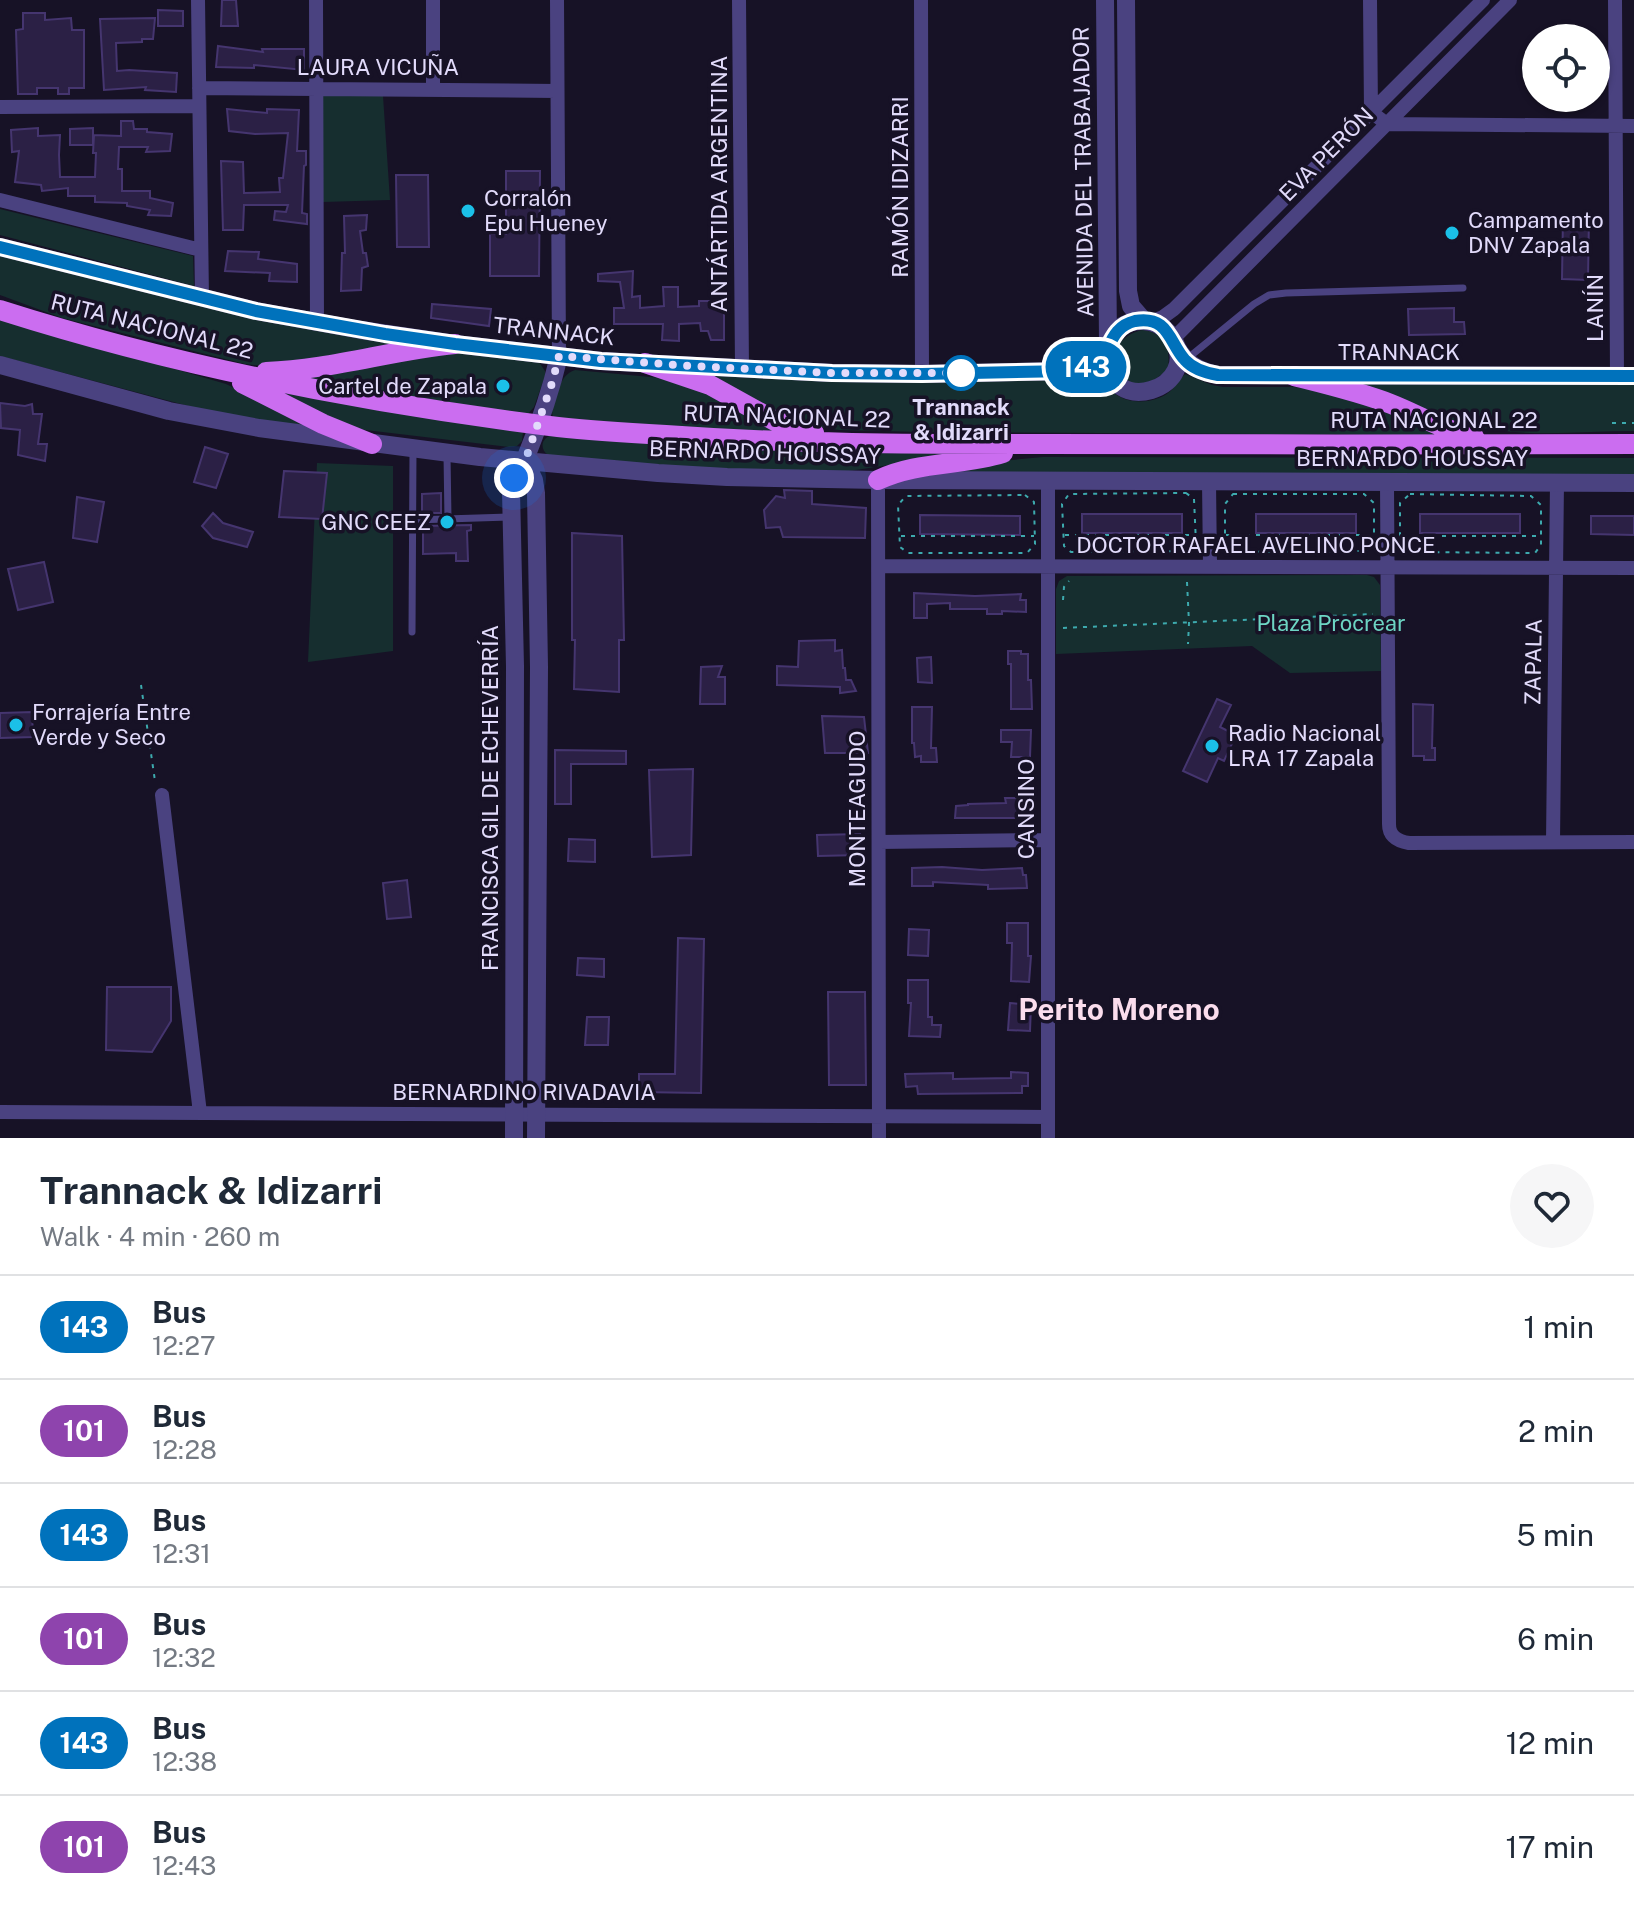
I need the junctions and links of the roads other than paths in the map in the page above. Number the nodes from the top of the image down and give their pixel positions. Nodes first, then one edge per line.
1 (198, 0) edge
2 (316, 0) edge
3 (433, 0) edge
4 (557, 0) edge
5 (739, 0) edge
6 (921, 0) edge
7 (1105, 0) edge
8 (1126, 0) edge
9 (1370, 0) edge
10 (1483, 0) edge
11 (1510, 0) edge
12 (1615, 0) edge
13 (199, 88) junction
14 (316, 89) junction
15 (433, 90) junction
16 (557, 91) junction
17 (199, 106) junction
18 (0, 107) edge
19 (1371, 112) junction
20 (1387, 124) junction
21 (1616, 126) junction
22 (1634, 126) edge
23 (0, 200) edge
24 (0, 247) edge
25 (201, 250) junction
26 (1463, 288) dead end
27 (202, 299) junction
28 (3, 309) edge
29 (1147, 321) junction
30 (317, 322) junction
31 (455, 344) junction
32 (1107, 347) junction
33 (1177, 355) junction
34 (559, 356) junction
35 (178, 360) junction
36 (645, 363) junction
37 (0, 365) edge
38 (742, 369) junction
39 (232, 372) junction
40 (922, 374) junction
41 (1294, 376) junction
42 (1626, 376) edge
43 (538, 424) junction
44 (372, 444) junction
45 (894, 444) junction
46 (1027, 444) junction
47 (1510, 444) junction
48 (1634, 444) edge
49 (413, 449) junction
50 (447, 453) junction
51 (525, 461) junction
52 (878, 480) junction
53 (1048, 481) junction
54 (1209, 481) junction
55 (1387, 482) junction
56 (1557, 482) junction
57 (1634, 483) edge
58 (511, 517) junction
59 (448, 519) junction
60 (414, 520) junction
61 (879, 566) junction
62 (1048, 567) junction
63 (1210, 567) junction
64 (1387, 567) junction
65 (1556, 567) junction
66 (1634, 568) edge
67 (412, 632) dead end
68 (515, 666) junction
69 (539, 667) junction
70 (162, 795) dead end
71 (1048, 840) junction
72 (879, 842) junction
73 (1553, 842) junction
74 (1634, 842) edge
75 (0, 1112) edge
76 (200, 1113) junction
77 (514, 1114) junction
78 (536, 1114) junction
79 (879, 1116) junction
80 (1048, 1117) junction
81 (514, 1138) edge
82 (536, 1138) edge
83 (879, 1138) edge
84 (1048, 1138) edge

1 - 13 street
2 - 14 street
3 - 15 street
4 - 16 street
5 - 38 street, ANTÁRTIDA ARGENTINA
6 - 40 street, RAMÓN IDIZARRI
7 - 32 street, AVENIDA DEL TRABAJADOR
8 - 29 street, AVENIDA DEL TRABAJADOR
9 - 19 street
10 - 19 street, EVA PERÓN
11 - 20 street, EVA PERÓN
12 - 21 street, LANÍN
13 - 14 street, LAURA VICUÑA
13 - 17 street
14 - 15 street, LAURA VICUÑA
14 - 30 street
15 - 16 street, LAURA VICUÑA
16 - 34 street
17 - 18 street
17 - 25 street
19 - 20 street
19 - 29 street, EVA PERÓN
20 - 21 street
20 - 33 street, EVA PERÓN
21 - 22 street
21 - 42 street, LANÍN
23 - 25 street
24 - 27 street, TRANNACK
25 - 27 street
26 - 33 lane
27 - 30 street, TRANNACK
28 - 35 main road, RUTA NACIONAL 22
29 - 32 street, TRANNACK
29 - 33 street, TRANNACK
30 - 31 street, TRANNACK
31 - 34 street, TRANNACK
31 - 39 main road
32 - 33 street
32 - 40 street, TRANNACK
33 - 41 street, TRANNACK
34 - 36 street, TRANNACK
34 - 43 street, FRANCISCA GIL DE ECHEVERRÍA
35 - 39 main road, RUTA NACIONAL 22
35 - 44 main road
36 - 38 street, TRANNACK
36 - 45 main road
37 - 44 street, BERNARDO HOUSSAY
38 - 40 street, TRANNACK
39 - 43 main road, RUTA NACIONAL 22
41 - 42 street, TRANNACK
41 - 47 main road
43 - 45 main road, RUTA NACIONAL 22
43 - 51 street, FRANCISCA GIL DE ECHEVERRÍA
44 - 49 street, BERNARDO HOUSSAY
45 - 46 main road, RUTA NACIONAL 22
46 - 47 main road, RUTA NACIONAL 22
46 - 52 main road
47 - 48 main road, RUTA NACIONAL 22
49 - 50 street, BERNARDO HOUSSAY
49 - 60 lane
50 - 51 street, BERNARDO HOUSSAY
50 - 59 lane
51 - 52 street, BERNARDO HOUSSAY
51 - 58 street, FRANCISCA GIL DE ECHEVERRÍA
51 - 69 street
52 - 53 street, BERNARDO HOUSSAY
52 - 61 street, MONTEAGUDO
53 - 54 street, BERNARDO HOUSSAY
53 - 62 street, CANSINO
54 - 55 street, BERNARDO HOUSSAY
54 - 63 street
55 - 56 street, BERNARDO HOUSSAY
55 - 64 street
56 - 57 street, BERNARDO HOUSSAY
56 - 65 street, ZAPALA
58 - 59 lane
58 - 68 street, FRANCISCA GIL DE ECHEVERRÍA
59 - 60 lane
60 - 67 lane
61 - 62 street, DOCTOR RAFAEL AVELINO PONCE
61 - 72 street, MONTEAGUDO
62 - 63 street, DOCTOR RAFAEL AVELINO PONCE
62 - 71 street, CANSINO
63 - 64 street, DOCTOR RAFAEL AVELINO PONCE
64 - 65 street, DOCTOR RAFAEL AVELINO PONCE
64 - 73 street
65 - 66 street, DOCTOR RAFAEL AVELINO PONCE
65 - 73 street, ZAPALA
68 - 69 street
68 - 77 street, FRANCISCA GIL DE ECHEVERRÍA
69 - 78 street
70 - 76 street
71 - 72 street
71 - 80 street, CANSINO
72 - 79 street, MONTEAGUDO
73 - 74 street
75 - 76 street, BERNARDINO RIVADAVIA
76 - 77 street, BERNARDINO RIVADAVIA
77 - 78 street, BERNARDINO RIVADAVIA
77 - 81 street, FRANCISCA GIL DE ECHEVERRÍA
78 - 79 street, BERNARDINO RIVADAVIA
78 - 82 street
79 - 80 street, BERNARDINO RIVADAVIA
79 - 83 street, MONTEAGUDO
80 - 84 street, CANSINO

